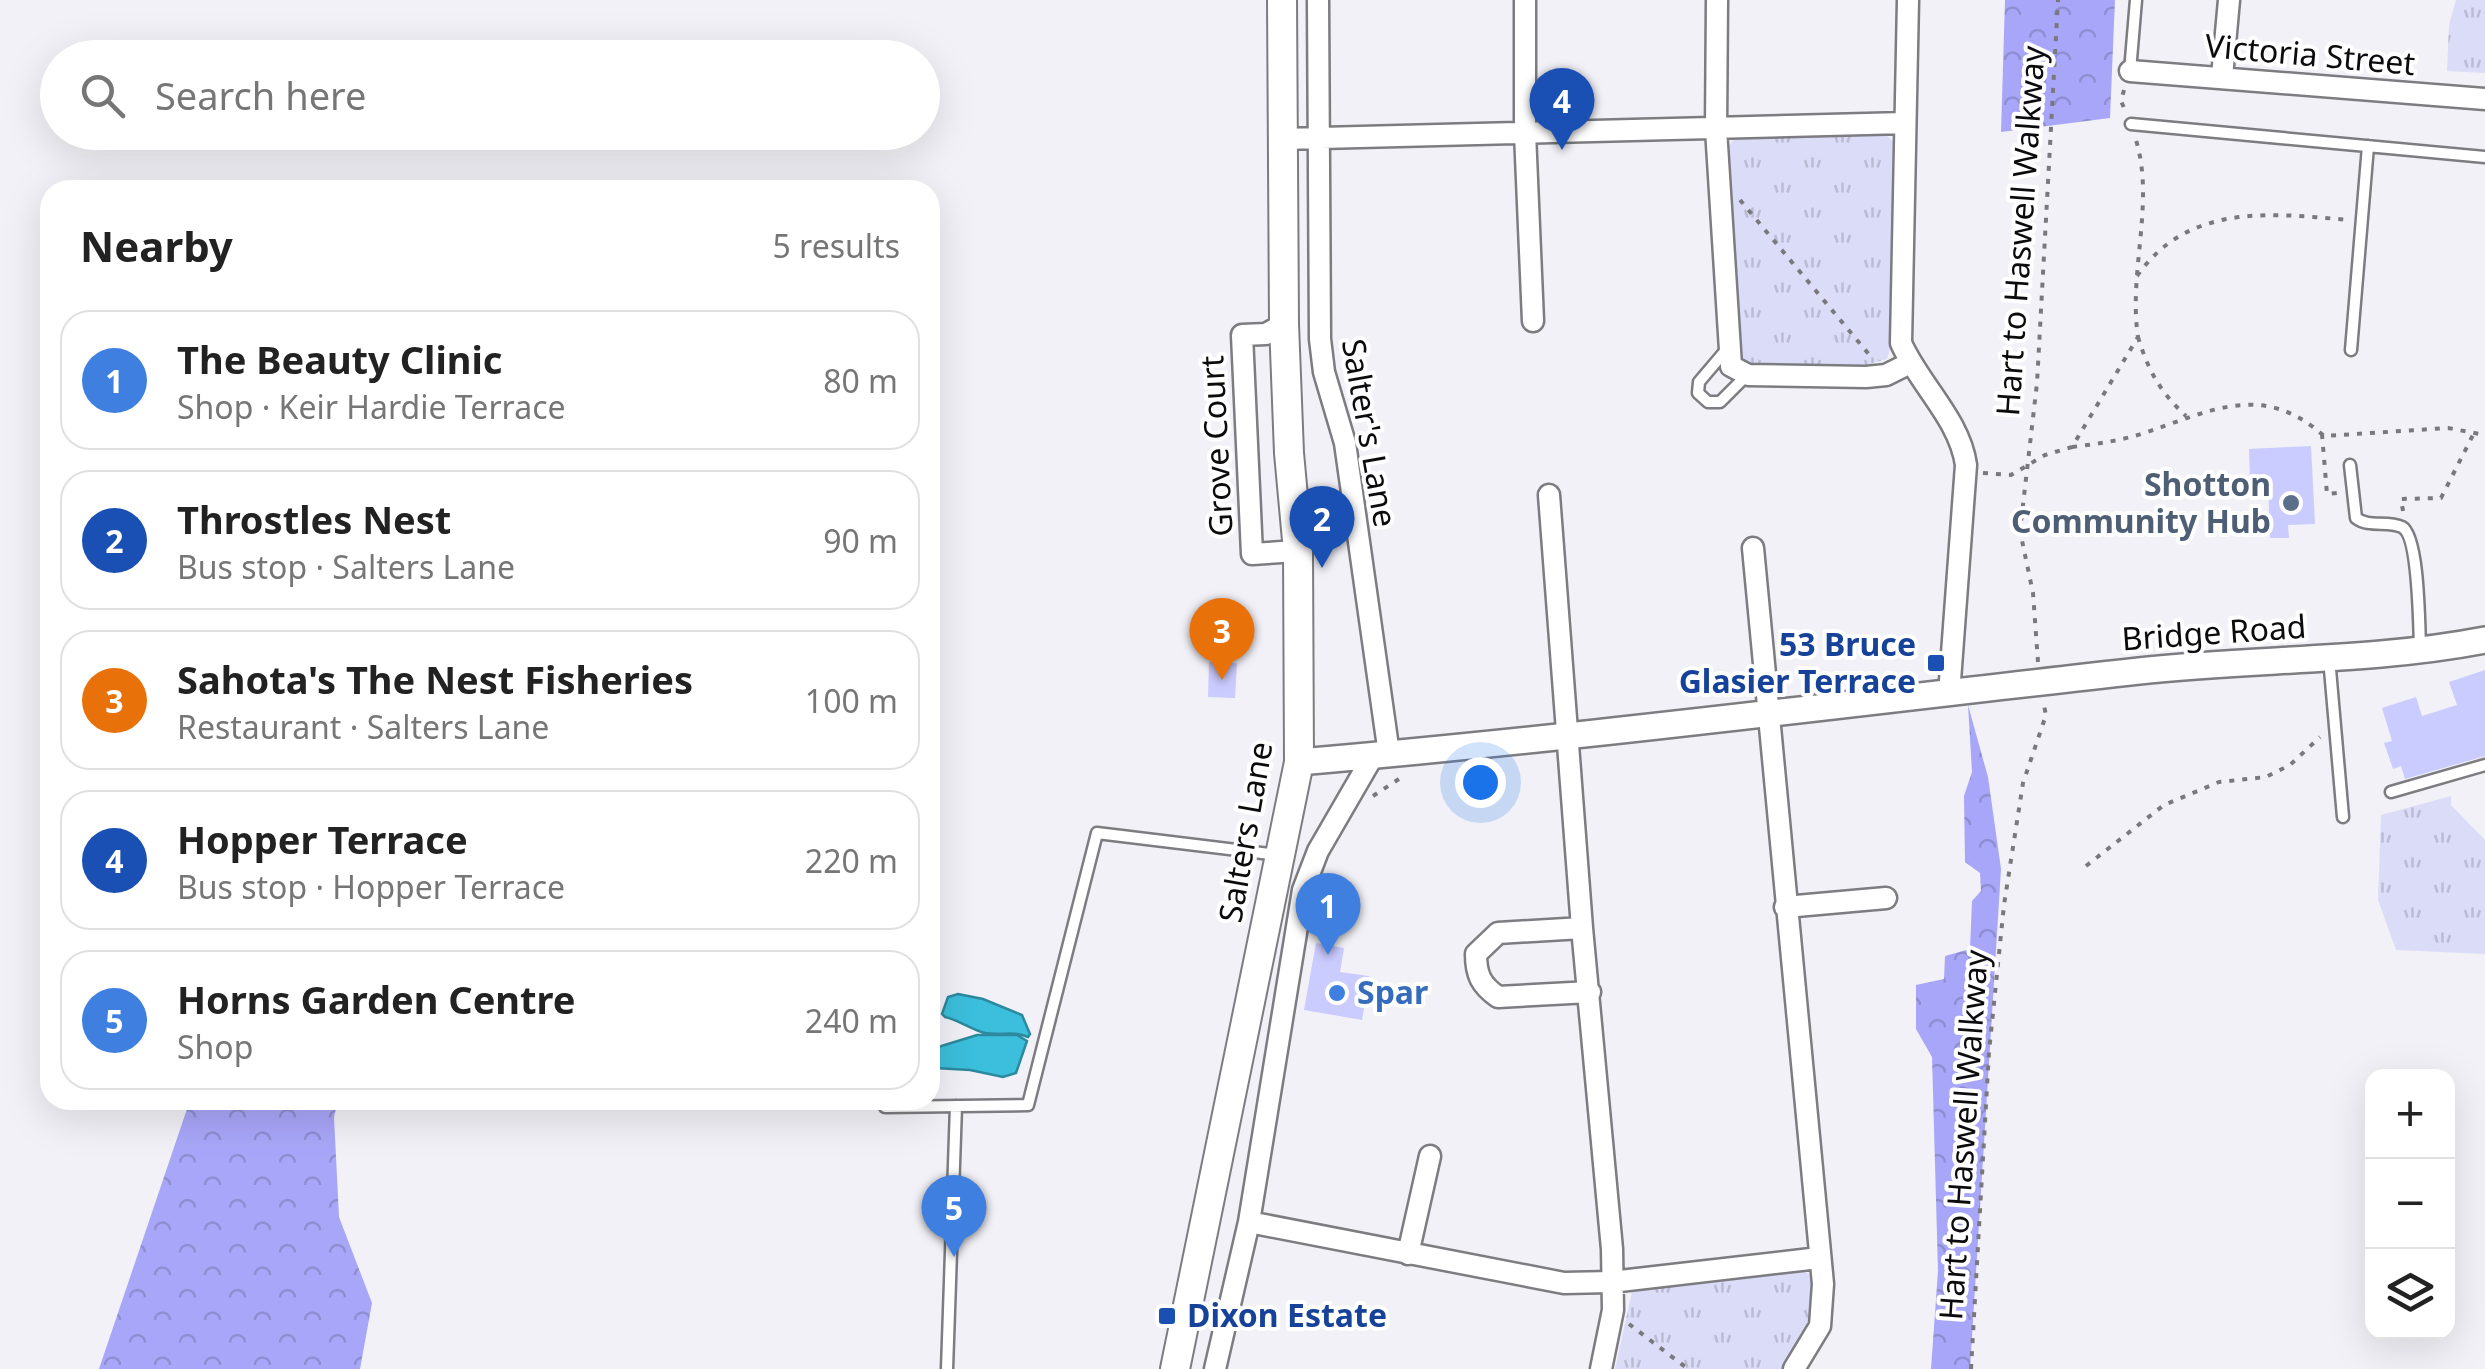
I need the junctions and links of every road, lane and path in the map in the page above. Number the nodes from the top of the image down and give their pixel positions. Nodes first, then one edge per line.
1 (1282, 0) edge
2 (1318, 0) edge
3 (1525, 0) edge
4 (1717, 0) edge
5 (1908, 0) edge
6 (2058, 0) edge
7 (2136, 0) edge
8 (2229, 0) edge
9 (2130, 71) junction
10 (2222, 78) junction
11 (2485, 100) edge
12 (1906, 122) junction
13 (2131, 124) junction
14 (1716, 129) junction
15 (1525, 133) junction
16 (1317, 138) junction
17 (1282, 139) junction
18 (2368, 146) junction
19 (2485, 157) edge
20 (1718, 174) junction
21 (2362, 222) junction
22 (2135, 280) junction
23 (1533, 322) dead end
24 (1284, 324) junction
25 (2138, 336) junction
26 (1728, 349) junction
27 (2351, 350) dead end
28 (1910, 363) junction
29 (1886, 374) junction
30 (1748, 375) junction
31 (2186, 416) junction
32 (2474, 433) junction
33 (2322, 434) junction
34 (2485, 435) edge
35 (2072, 447) junction
36 (2350, 465) dead end
37 (2027, 466) junction
38 (1965, 472) junction
39 (2352, 492) junction
40 (1549, 495) dead end
41 (2398, 526) junction
42 (1753, 548) dead end
43 (1298, 551) junction
44 (2485, 640) edge
45 (2420, 652) junction
46 (2330, 658) junction
47 (1948, 694) junction
48 (1768, 715) junction
49 (2335, 724) junction
50 (1569, 736) junction
51 (1428, 750) junction
52 (1381, 755) junction
53 (1299, 762) junction
54 (2485, 764) edge
55 (1354, 790) junction
56 (2391, 792) dead end
57 (2342, 817) dead end
58 (1279, 856) junction
59 (2086, 866) dead end
60 (1886, 898) dead end
61 (2004, 905) dead end
62 (1785, 907) junction
63 (1582, 928) junction
64 (1590, 992) junction
65 (940, 1106) edge
66 (956, 1106) junction
67 (1430, 1156) dead end
68 (1248, 1222) junction
69 (1408, 1254) junction
70 (1820, 1258) junction
71 (1611, 1282) junction
72 (1612, 1315) junction
73 (948, 1369) edge
74 (1175, 1369) edge
75 (1215, 1369) edge
76 (1601, 1369) edge
77 (1688, 1369) edge
78 (1794, 1369) edge
79 (1971, 1369) edge

1 - 17 main road, Salters Lane
2 - 16 street, Salter's Lane
3 - 15 street
4 - 14 street
5 - 12 street
6 - 37 path, Hart to Haswell Walkway
7 - 9 lane
8 - 10 street
9 - 10 street, Victoria Street
9 - 13 path
10 - 11 street, Victoria Street
12 - 14 street
12 - 28 street
13 - 18 lane
13 - 22 path
14 - 15 street
14 - 20 street
15 - 16 street
15 - 23 street
16 - 17 street
16 - 52 street, Salter's Lane
17 - 24 main road, Salters Lane
18 - 19 lane
18 - 21 lane
20 - 26 street
20 - 29 path
21 - 22 path
21 - 27 lane
22 - 25 path
24 - 43 main road, Salters Lane
24 - 43 street, Grove Court
25 - 31 path
25 - 35 path
26 - 30 street
26 - 30 lane
28 - 29 street
28 - 38 street
29 - 30 street
31 - 33 path
31 - 35 path
32 - 33 path
32 - 34 path
32 - 41 path
33 - 39 path
35 - 37 path
36 - 39 lane
37 - 38 path
38 - 47 street
39 - 41 lane
40 - 50 street
41 - 45 lane
42 - 48 street
43 - 53 main road, Salters Lane
44 - 45 street, Bridge Road
45 - 46 street, Bridge Road
46 - 47 street, Bridge Road
46 - 49 lane
47 - 48 street, Bridge Road
48 - 50 street, Bridge Road
48 - 62 street
49 - 57 lane
49 - 59 path
50 - 51 street, Bridge Road
50 - 63 street
51 - 52 street, Bridge Road
51 - 55 path
52 - 53 street, Bridge Road
52 - 55 street
53 - 58 main road, Salters Lane
54 - 56 lane
55 - 68 street
58 - 66 lane
58 - 74 main road, Salters Lane
60 - 62 street
61 - 79 path, Hart to Haswell Walkway
62 - 70 street
63 - 64 street
63 - 64 street
64 - 71 street
65 - 66 lane
66 - 73 lane
67 - 69 street
68 - 69 street
68 - 75 street
69 - 71 street
70 - 71 street
70 - 78 street
71 - 72 street
72 - 76 street
72 - 77 path

